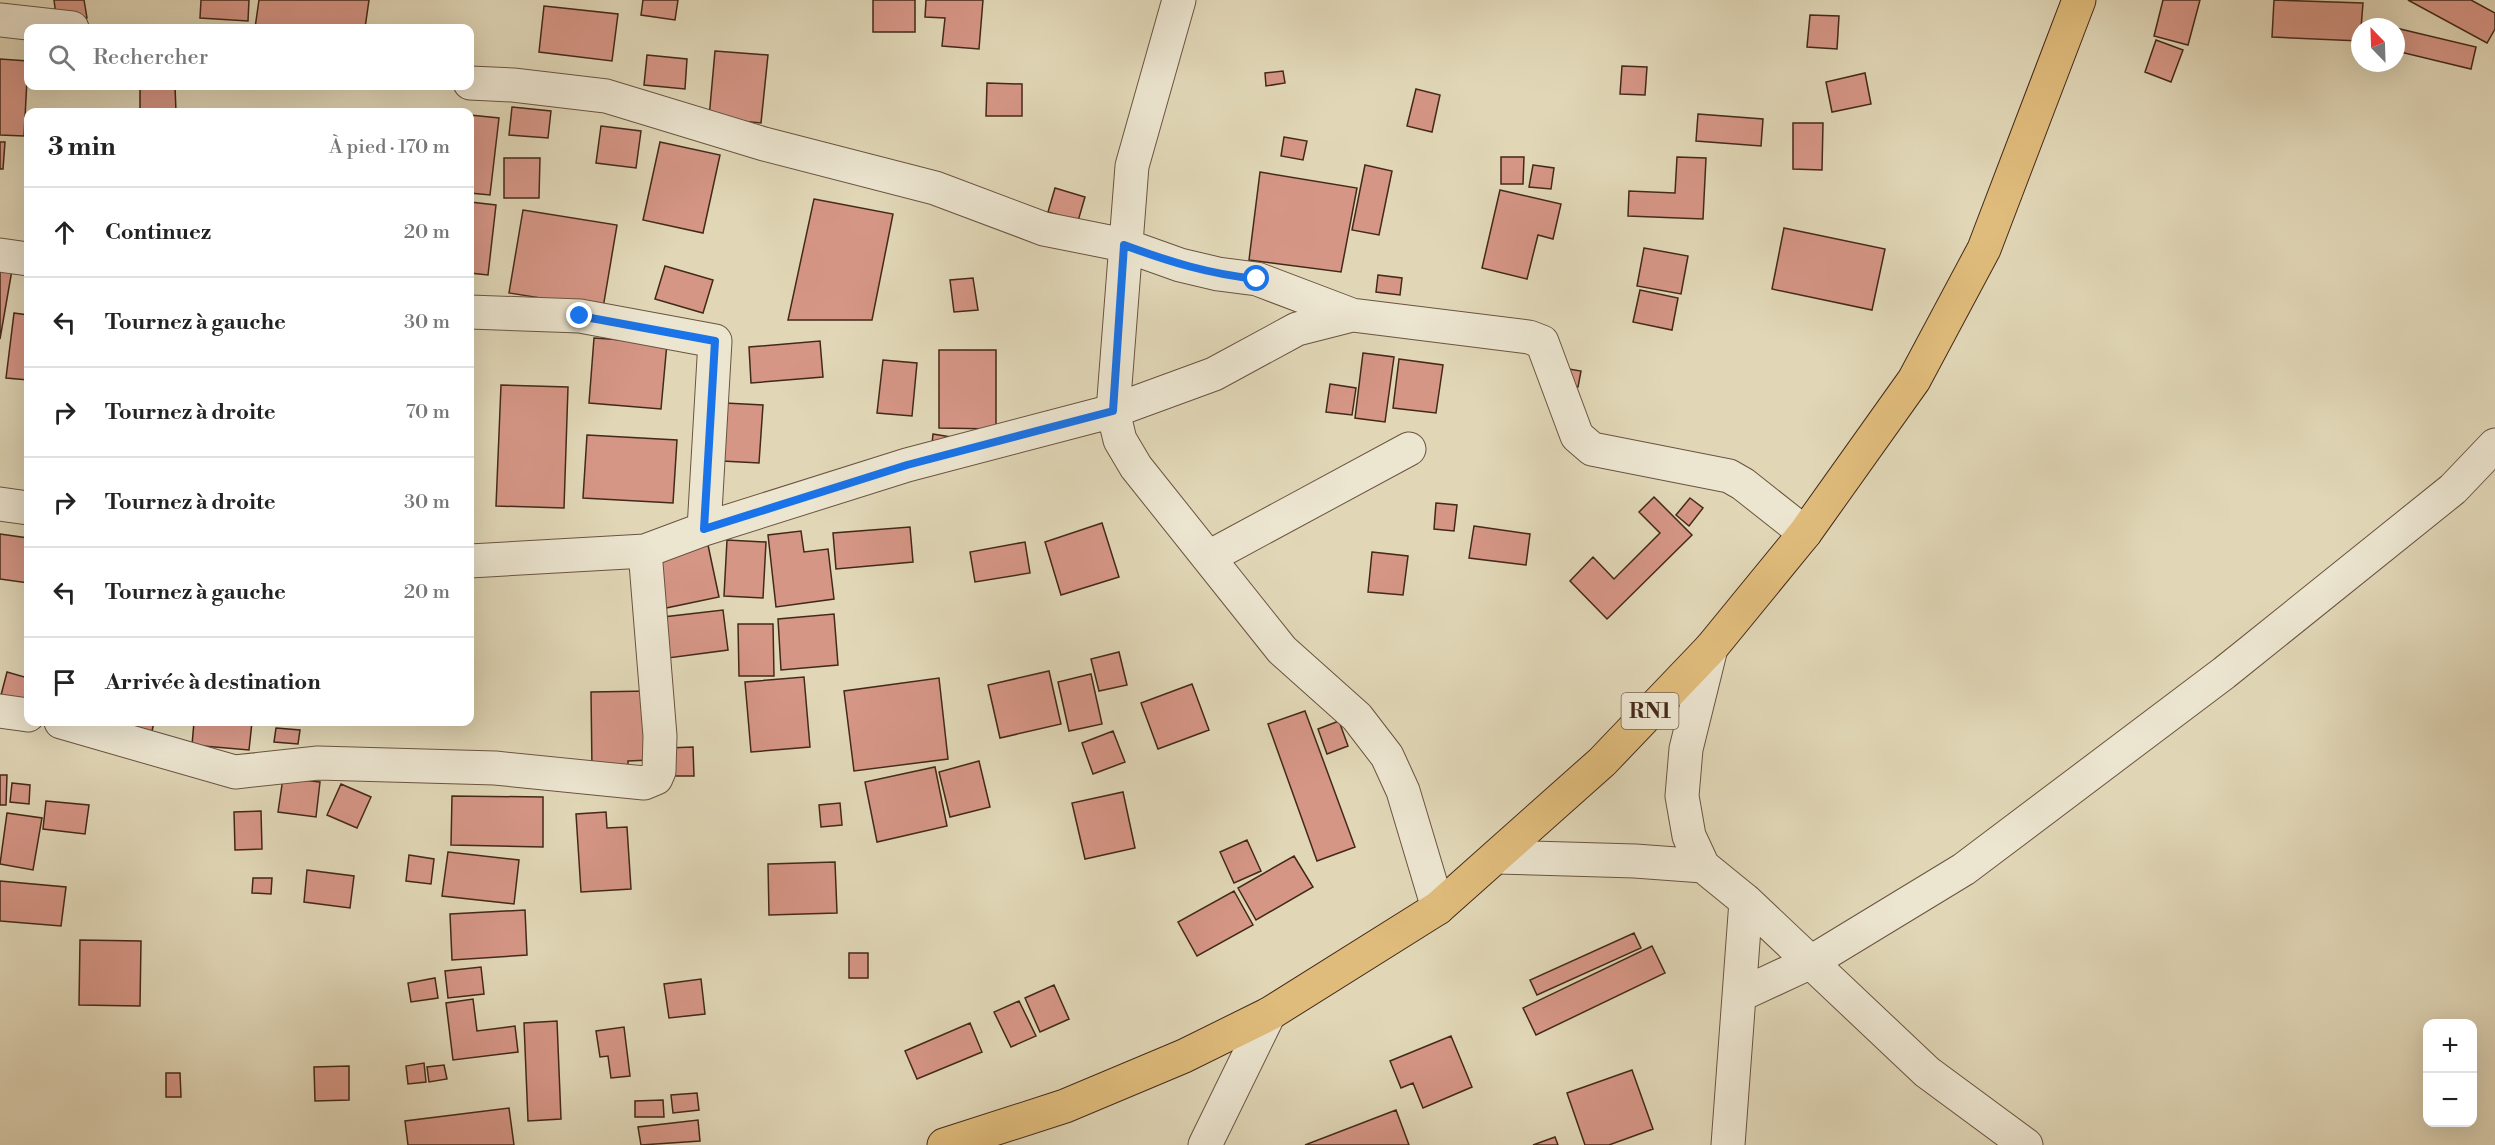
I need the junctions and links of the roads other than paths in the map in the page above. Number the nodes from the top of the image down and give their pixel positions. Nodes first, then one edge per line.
1 (1179, 0) edge
2 (2079, 0) edge
3 (0, 20) edge
4 (36, 24) edge
5 (474, 83) edge
6 (1124, 245) junction
7 (0, 255) edge
8 (24, 258) edge
9 (474, 312) edge
10 (1352, 315) junction
11 (1113, 411) junction
12 (2495, 445) edge
13 (1409, 449) dead end
14 (2495, 474) edge
15 (2453, 489) junction
16 (0, 504) edge
17 (24, 507) edge
18 (704, 529) junction
19 (1805, 533) junction
20 (645, 551) junction
21 (1209, 557) junction
22 (474, 561) edge
23 (1711, 648) junction
24 (0, 711) edge
25 (24, 714) edge
26 (75, 726) edge
27 (1497, 857) junction
28 (1703, 866) junction
29 (1746, 901) junction
30 (1438, 908) junction
31 (1811, 962) junction
32 (1740, 995) junction
33 (1269, 1014) junction
34 (944, 1145) edge
35 (1205, 1145) edge
36 (1728, 1145) edge
37 (2026, 1145) edge

1 - 6 street
2 - 19 highway, RN1
3 - 4 street
5 - 6 street
6 - 10 street
6 - 11 street
7 - 8 street
9 - 18 street
10 - 11 street
10 - 19 street
11 - 18 street
11 - 21 street
12 - 15 street
13 - 21 street
14 - 15 street
15 - 31 street
16 - 17 street
18 - 20 street
19 - 23 highway, RN1
20 - 22 street
20 - 26 street
21 - 30 street
23 - 27 highway, RN1
23 - 28 street
24 - 25 street
27 - 28 street
27 - 30 highway, RN1
28 - 29 street
29 - 31 street
29 - 32 street
30 - 33 highway, RN1
31 - 32 street
31 - 37 street
32 - 36 street
33 - 34 highway, RN1
33 - 35 street

